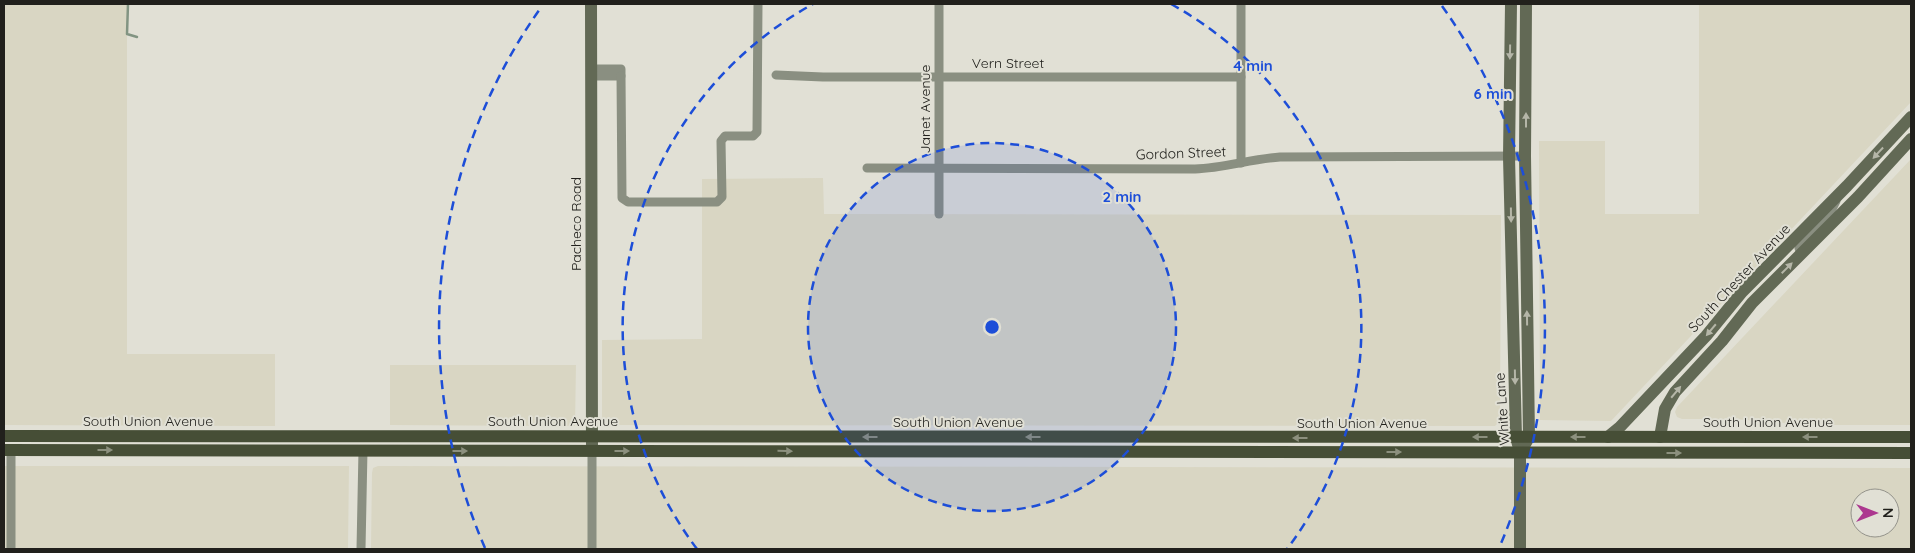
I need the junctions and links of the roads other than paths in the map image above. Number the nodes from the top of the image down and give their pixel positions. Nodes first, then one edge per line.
1 (591, 4) edge
2 (758, 4) edge
3 (939, 4) edge
4 (1241, 4) edge
5 (1511, 4) edge
6 (1526, 4) edge
7 (591, 72) junction
8 (776, 75) dead end
9 (939, 77) junction
10 (1241, 78) junction
11 (1911, 117) edge
12 (1911, 139) edge
13 (1526, 156) junction
14 (1510, 157) junction
15 (1241, 163) junction
16 (867, 168) dead end
17 (939, 168) junction
18 (1840, 194) junction
19 (939, 214) dead end
20 (1801, 254) junction
21 (4, 436) edge
22 (104, 436) junction
23 (368, 436) junction
24 (457, 436) junction
25 (1660, 436) junction
26 (1009, 437) junction
27 (1137, 437) junction
28 (1522, 437) junction
29 (1608, 437) junction
30 (1911, 437) edge
31 (1261, 438) junction
32 (1389, 438) junction
33 (592, 444) junction
34 (8, 450) edge
35 (274, 450) junction
36 (363, 450) junction
37 (939, 451) junction
38 (1064, 452) junction
39 (1188, 452) junction
40 (1316, 452) junction
41 (1520, 452) junction
42 (1585, 453) junction
43 (1825, 453) junction
44 (1911, 453) edge
45 (11, 549) edge
46 (361, 549) edge
47 (592, 549) edge
48 (1520, 549) edge

1 - 7 main road, Pacheco Road
2 - 7 street
3 - 9 street, Janet Avenue
4 - 10 street
5 -> 14 main road, White Lane
13 -> 6 main road, White Lane
7 - 33 main road, Pacheco Road
8 - 9 street, Vern Street
9 - 10 street, Vern Street
9 - 17 street, Janet Avenue
10 - 15 street
11 -> 18 main road, South Chester Avenue
12 - 20 main road, South Chester Avenue
13 - 14 street, Gordon Street
28 -> 13 main road, White Lane
14 - 15 street, Gordon Street
14 -> 28 main road, White Lane
15 - 17 street, Gordon Street
16 - 17 street, Gordon Street
17 - 19 street, Janet Avenue
18 - 20 street
18 -> 29 main road, South Chester Avenue
25 -> 20 main road, South Chester Avenue
21 - 22 main road, South Union Avenue
22 - 23 main road, South Union Avenue
22 - 34 main road
23 - 24 main road, South Union Avenue
23 - 35 main road
24 - 33 main road, South Union Avenue
24 - 36 main road
25 - 29 main road, South Union Avenue
30 -> 25 main road, South Union Avenue
25 - 42 main road
27 -> 26 main road, South Union Avenue
26 -> 33 main road, South Union Avenue
26 - 37 main road
27 - 31 main road, South Union Avenue
27 - 38 main road
29 -> 28 main road, South Union Avenue
28 -> 32 main road, South Union Avenue
28 - 41 main road, White Lane
30 - 43 main road
32 -> 31 main road, South Union Avenue
31 - 39 main road
32 - 40 main road
36 -> 33 main road, South Union Avenue
33 -> 37 main road, South Union Avenue
33 - 47 street
34 -> 35 main road, South Union Avenue
34 - 45 street
35 - 36 main road, South Union Avenue
36 - 46 street
37 - 38 main road, South Union Avenue
38 - 39 main road, South Union Avenue
39 - 40 main road, South Union Avenue
40 -> 41 main road, South Union Avenue
41 - 42 main road, South Union Avenue
41 - 48 main road
42 -> 43 main road, South Union Avenue
43 - 44 main road, South Union Avenue

